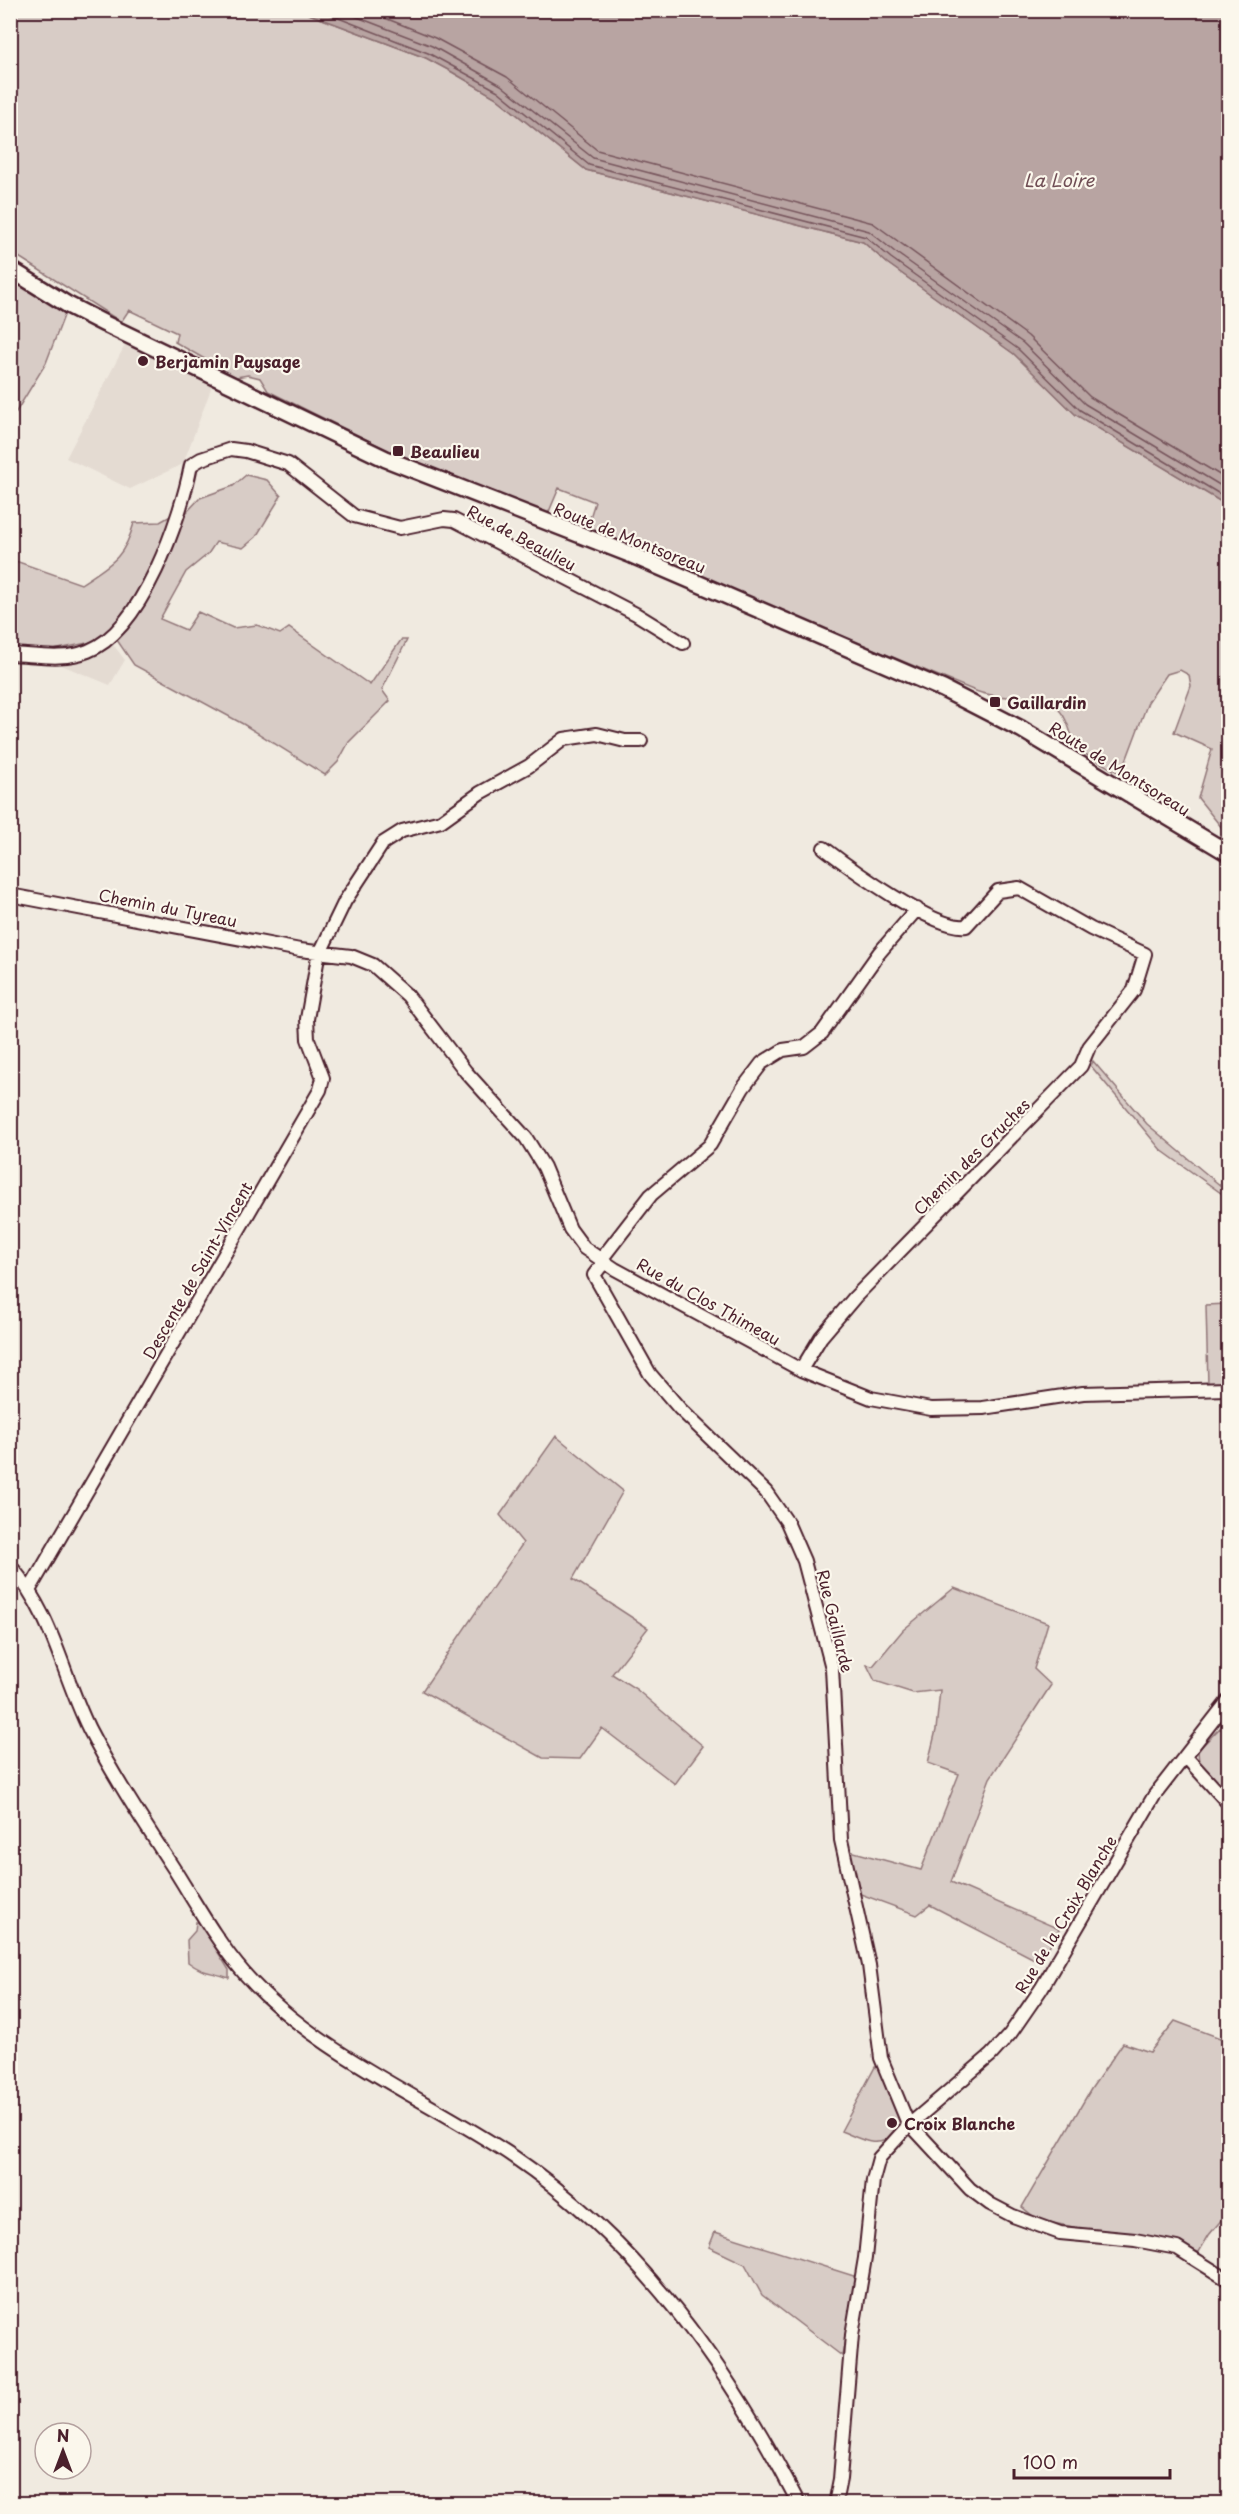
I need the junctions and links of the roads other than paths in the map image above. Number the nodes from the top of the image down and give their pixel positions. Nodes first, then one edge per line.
1 (10, 269) edge
2 (682, 642) dead end
3 (10, 654) edge
4 (641, 741) dead end
5 (824, 848) dead end
6 (1228, 853) edge
7 (10, 895) edge
8 (917, 909) junction
9 (319, 952) junction
10 (577, 1240) junction
11 (602, 1262) junction
12 (594, 1275) junction
13 (801, 1370) junction
14 (1228, 1389) edge
15 (10, 1565) edge
16 (30, 1589) junction
17 (1228, 1701) edge
18 (1185, 1756) junction
19 (1228, 1803) edge
20 (909, 2125) junction
21 (1228, 2280) edge
22 (799, 2504) edge
23 (836, 2504) edge

1 - 6 main road, Route de Montsoreau
2 - 3 street, Rue de Beaulieu
4 - 9 street, Descente de Saint-Vincent
5 - 8 street
7 - 9 street, Chemin du Tyreau
8 - 11 street
8 - 13 street, Chemin des Gruches
9 - 10 street, Rue du Clos Thimeau
9 - 16 street, Descente de Saint-Vincent
10 - 11 street, Rue du Clos Thimeau
10 - 12 street, Rue Gaillarde
11 - 12 street
11 - 13 street, Rue du Clos Thimeau
12 - 20 street, Rue Gaillarde
13 - 14 street, Rue du Clos Thimeau
15 - 16 street
16 - 22 street
17 - 18 street, Rue de la Croix Blanche
18 - 19 street
18 - 20 street, Rue de la Croix Blanche
20 - 21 street, Rue Gaillarde
20 - 23 street, Rue de la Croix Blanche

